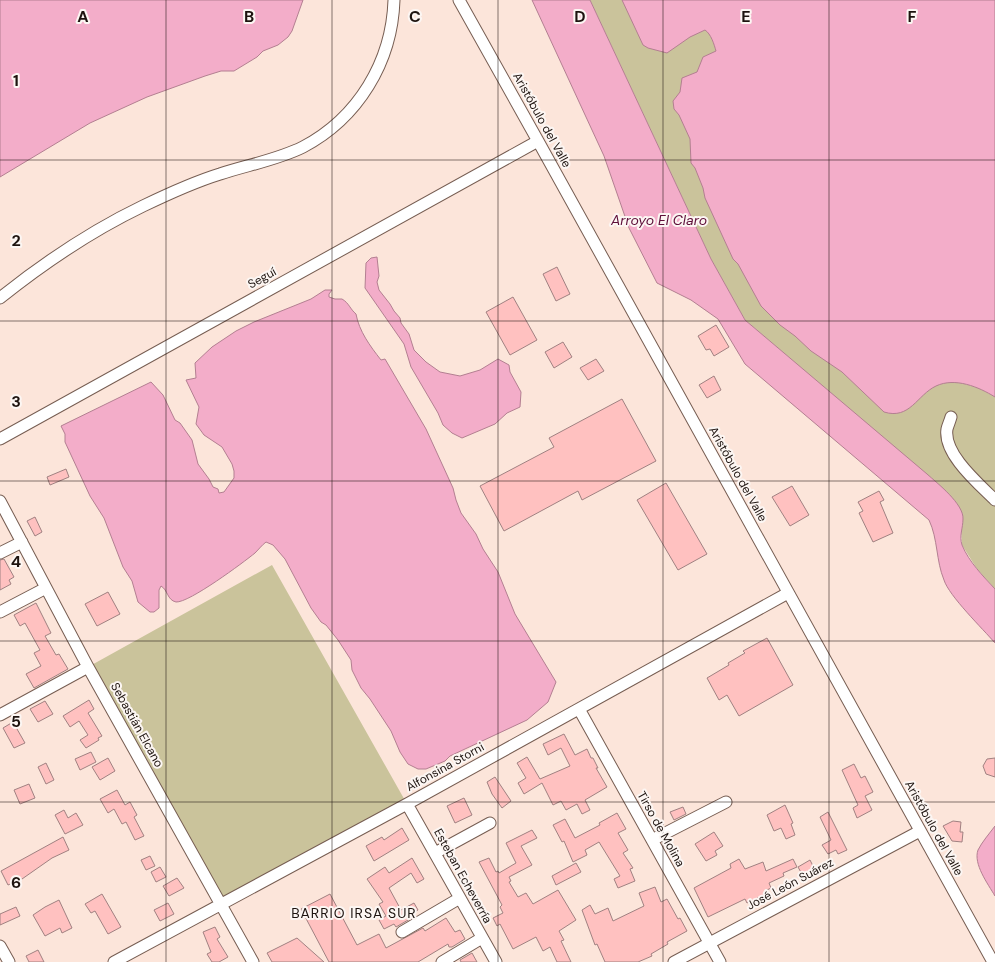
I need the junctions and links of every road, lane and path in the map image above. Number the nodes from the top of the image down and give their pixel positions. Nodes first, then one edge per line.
1 (394, 0) edge
2 (459, 0) edge
3 (538, 141) junction
4 (0, 298) edge
5 (951, 417) dead end
6 (0, 440) edge
7 (995, 500) edge
8 (0, 501) edge
9 (22, 542) junction
10 (0, 553) edge
11 (46, 588) junction
12 (788, 593) junction
13 (0, 612) edge
14 (88, 667) junction
15 (579, 709) junction
16 (0, 715) edge
17 (726, 802) dead end
18 (407, 804) junction
19 (490, 823) dead end
20 (920, 831) junction
21 (652, 840) junction
22 (435, 853) junction
23 (460, 898) junction
24 (221, 903) junction
25 (402, 932) dead end
26 (482, 938) junction
27 (709, 942) junction
28 (0, 946) edge
29 (9, 962) edge
30 (114, 962) edge
31 (253, 962) edge
32 (442, 962) edge
33 (496, 962) edge
34 (674, 962) edge
35 (720, 962) edge
36 (992, 962) edge

1 - 4 street
2 - 3 street, Aristóbulo del Valle
3 - 6 street, Seguí
3 - 12 street, Aristóbulo del Valle
5 - 7 street
8 - 9 street, Sebastián Elcano
9 - 10 street
9 - 11 street, Sebastián Elcano
11 - 13 street
11 - 14 street, Sebastián Elcano
12 - 15 street, Alfonsina Storni
12 - 20 street, Aristóbulo del Valle
14 - 16 street
14 - 24 street, Sebastián Elcano
15 - 18 street, Alfonsina Storni
15 - 21 street, Tirso de Molina
17 - 21 street
18 - 22 street, Esteban Echeverría
18 - 24 street, Alfonsina Storni
19 - 22 street
20 - 27 street, José León Suárez
20 - 36 street, Aristóbulo del Valle
21 - 27 street, Tirso de Molina
22 - 23 street, Esteban Echeverría
23 - 25 street
23 - 26 street, Esteban Echeverría
24 - 30 street, Alfonsina Storni
24 - 31 street, Sebastián Elcano
26 - 32 street
26 - 33 street, Esteban Echeverría
27 - 34 street, José León Suárez
27 - 35 street, Tirso de Molina
28 - 29 street

